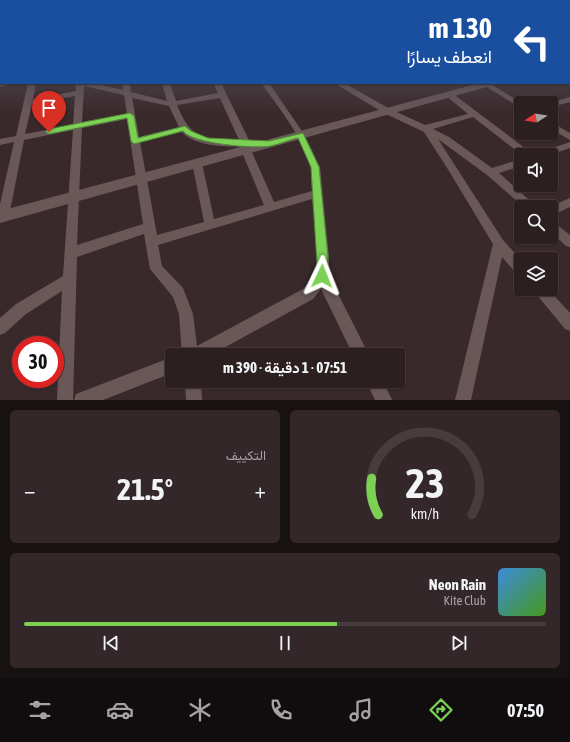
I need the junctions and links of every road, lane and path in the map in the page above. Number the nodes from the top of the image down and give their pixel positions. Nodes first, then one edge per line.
1 (32, 84) edge
2 (126, 84) edge
3 (166, 84) edge
4 (218, 84) edge
5 (266, 84) edge
6 (340, 84) edge
7 (484, 84) edge
8 (488, 84) edge
9 (79, 86) edge
10 (128, 94) junction
11 (223, 94) junction
12 (449, 95) junction
13 (514, 101) edge
14 (28, 102) junction
15 (568, 102) edge
16 (171, 104) junction
17 (558, 104) edge
18 (387, 111) junction
19 (476, 114) junction
20 (130, 116) junction
21 (77, 125) junction
22 (185, 128) junction
23 (426, 128) junction
24 (558, 129) edge
25 (300, 135) junction
26 (570, 137) edge
27 (20, 138) junction
28 (134, 141) junction
29 (0, 142) edge
30 (570, 145) edge
31 (245, 146) junction
32 (520, 148) edge
33 (558, 149) edge
34 (198, 163) junction
35 (514, 164) edge
36 (491, 172) junction
37 (140, 179) junction
38 (5, 184) edge
39 (316, 194) junction
40 (73, 197) junction
41 (523, 200) edge
42 (570, 202) edge
43 (271, 207) junction
44 (558, 208) edge
45 (2, 216) edge
46 (210, 225) junction
47 (149, 227) junction
48 (558, 231) edge
49 (152, 242) junction
50 (570, 242) edge
51 (499, 244) junction
52 (71, 253) junction
53 (514, 261) edge
54 (322, 276) junction
55 (70, 278) junction
56 (545, 296) edge
57 (570, 324) edge
58 (0, 328) edge
59 (189, 348) edge
60 (209, 348) edge
61 (358, 348) edge
62 (165, 368) edge
63 (193, 388) edge
64 (378, 388) edge
65 (65, 400) edge
66 (82, 400) edge
67 (194, 400) edge
68 (384, 400) edge
69 (463, 400) edge

1 - 14 street
2 - 10 street
3 - 16 street
4 - 11 street
5 - 25 street
6 - 18 street
7 - 12 street
8 - 13 street
9 - 10 street
9 - 14 street
9 - 21 street
10 - 16 street
10 - 20 street
11 - 16 street
11 - 31 street
12 - 18 street
12 - 19 street
14 - 27 street
15 - 17 street
16 - 22 street
18 - 23 street
18 - 25 street
19 - 23 street
19 - 32 street
20 - 21 street
20 - 28 street
21 - 27 street
21 - 40 street
22 - 28 street
22 - 31 street
23 - 36 street
23 - 51 street
24 - 26 street
25 - 31 street
25 - 39 street
27 - 29 street
27 - 38 street
28 - 37 street
30 - 33 street
31 - 34 street
31 - 43 street
34 - 37 street
34 - 46 street
35 - 36 street
36 - 41 street
37 - 40 street
37 - 47 street
38 - 45 street
39 - 43 street
39 - 54 street
40 - 45 street
40 - 52 street
42 - 44 street
43 - 46 street
46 - 49 street
47 - 49 street
47 - 52 street
48 - 50 street
49 - 59 street
51 - 53 street
51 - 69 street
52 - 55 street
54 - 60 street
54 - 61 street
55 - 58 street
55 - 65 street
56 - 57 street
62 - 66 street
63 - 67 street
64 - 68 street

